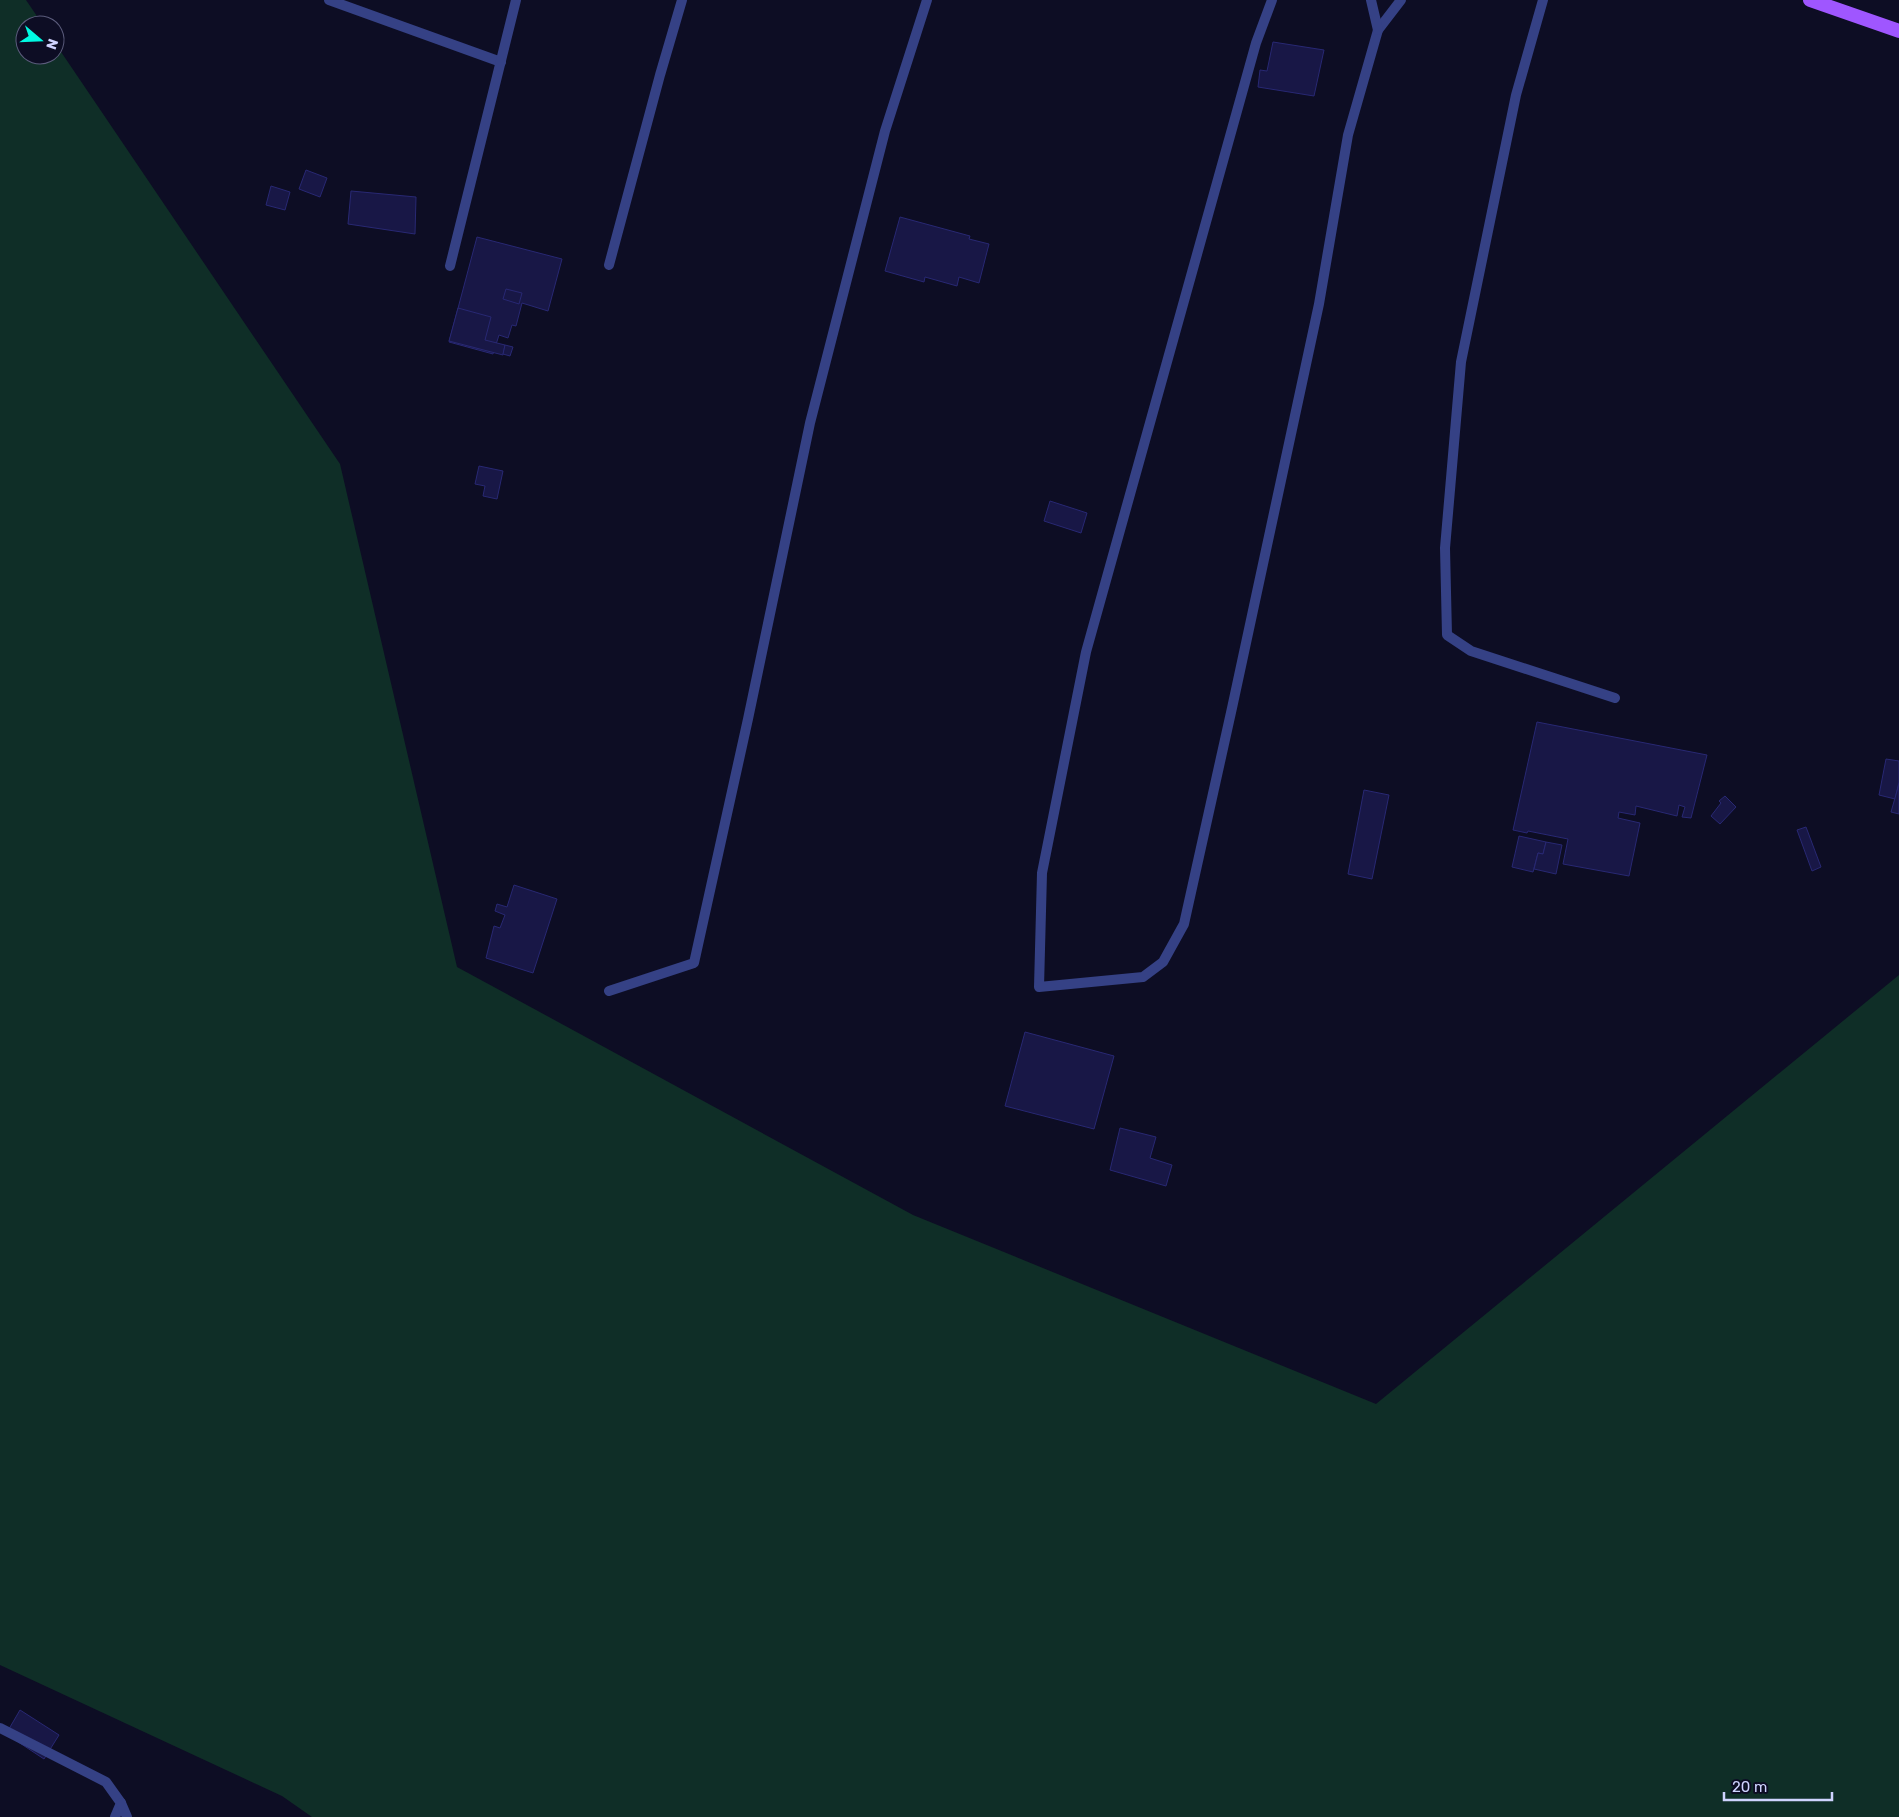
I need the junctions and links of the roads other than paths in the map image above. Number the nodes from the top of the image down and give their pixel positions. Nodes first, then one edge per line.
1 (329, 0) edge
2 (516, 0) edge
3 (682, 0) edge
4 (927, 0) edge
5 (1272, 0) edge
6 (1371, 0) edge
7 (1401, 0) edge
8 (1543, 0) edge
9 (1810, 0) edge
10 (1378, 30) junction
11 (1899, 31) edge
12 (500, 62) junction
13 (609, 265) dead end
14 (450, 266) dead end
15 (1615, 698) dead end
16 (609, 991) dead end
17 (0, 1728) edge
18 (121, 1803) junction
19 (116, 1817) edge
20 (127, 1817) edge

1 - 12 street
2 - 12 street
3 - 13 street
4 - 16 street
5 - 10 street
6 - 10 street
7 - 10 street
8 - 15 street
9 - 11 main road
12 - 14 street
17 - 18 street
18 - 19 street
18 - 20 street

